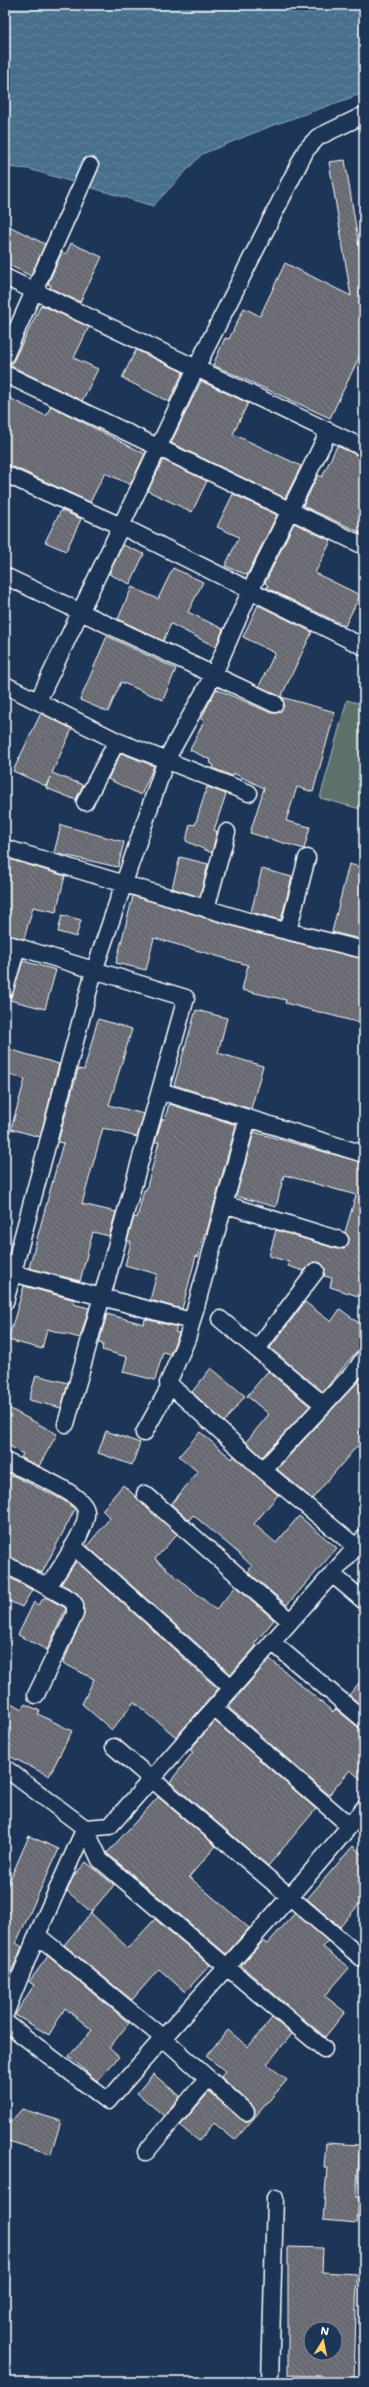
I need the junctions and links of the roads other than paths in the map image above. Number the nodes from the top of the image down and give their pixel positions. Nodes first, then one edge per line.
1 (364, 115) edge
2 (90, 166) dead end
3 (5, 277) edge
4 (36, 292) junction
5 (5, 356) edge
6 (196, 368) junction
7 (5, 374) edge
8 (329, 431) junction
9 (158, 447) junction
10 (364, 448) edge
11 (5, 474) edge
12 (292, 511) junction
13 (121, 526) junction
14 (364, 546) edge
15 (5, 576) edge
16 (251, 590) junction
17 (81, 611) junction
18 (364, 647) edge
19 (214, 674) junction
20 (5, 685) edge
21 (38, 701) junction
22 (275, 704) dead end
23 (118, 741) junction
24 (166, 760) junction
25 (249, 793) dead end
26 (85, 802) dead end
27 (227, 832) dead end
28 (5, 848) edge
29 (307, 858) dead end
30 (124, 885) junction
31 (206, 909) junction
32 (288, 931) junction
33 (11, 945) edge
34 (364, 950) edge
35 (94, 971) junction
36 (5, 989) edge
37 (160, 1091) junction
38 (248, 1118) junction
39 (364, 1154) edge
40 (224, 1204) junction
41 (340, 1240) dead end
42 (316, 1271) dead end
43 (9, 1272) edge
44 (102, 1297) junction
45 (5, 1302) edge
46 (220, 1319) dead end
47 (191, 1321) junction
48 (257, 1349) junction
49 (364, 1358) edge
50 (170, 1386) junction
51 (324, 1405) junction
52 (66, 1424) dead end
53 (144, 1433) dead end
54 (5, 1461) edge
55 (263, 1470) junction
56 (145, 1494) dead end
57 (360, 1542) edge
58 (73, 1546) junction
59 (5, 1564) edge
60 (332, 1574) junction
61 (48, 1587) junction
62 (364, 1601) edge
63 (290, 1621) junction
64 (272, 1642) junction
65 (232, 1688) junction
66 (36, 1695) dead end
67 (214, 1708) junction
68 (364, 1720) edge
69 (114, 1747) dead end
70 (5, 1768) edge
71 (151, 1779) junction
72 (364, 1808) edge
73 (350, 1826) junction
74 (85, 1828) junction
75 (291, 1898) junction
76 (37, 1935) junction
77 (364, 1960) edge
78 (226, 1967) junction
79 (5, 2014) edge
80 (5, 2022) edge
81 (162, 2037) junction
82 (324, 2050) dead end
83 (208, 2078) junction
84 (246, 2112) dead end
85 (146, 2152) dead end
86 (275, 2198) dead end
87 (270, 2382) edge

1 - 6 street
2 - 4 street
3 - 4 street
4 - 5 street
4 - 6 street
6 - 8 street
6 - 9 street
7 - 9 street
8 - 10 street
8 - 12 street
9 - 12 street
9 - 13 street
11 - 13 street
12 - 14 street
12 - 16 street
13 - 16 street
13 - 17 street
15 - 17 street
16 - 18 street
16 - 19 street
17 - 19 street
17 - 21 street
19 - 22 street
19 - 24 street
20 - 21 street
21 - 23 street
23 - 24 street
23 - 26 street
24 - 25 street
24 - 30 street
27 - 31 street
28 - 30 street
29 - 32 street
30 - 31 street
30 - 35 street
31 - 32 street
32 - 34 street
33 - 35 street
33 - 36 street
35 - 37 street
35 - 43 street
37 - 38 street
37 - 44 street
38 - 39 street
38 - 40 street
40 - 41 street
40 - 47 street
42 - 48 street
43 - 44 street
43 - 45 street
44 - 47 street
44 - 52 street
46 - 48 street
47 - 50 street
48 - 51 street
49 - 51 street
50 - 53 street
50 - 55 street
51 - 55 street
54 - 58 street
55 - 57 street
56 - 63 street
57 - 60 street
58 - 61 street
58 - 65 street
59 - 61 street
60 - 62 street
60 - 63 street
61 - 66 street
63 - 64 street
64 - 65 street
64 - 68 street
65 - 67 street
67 - 71 street
67 - 73 street
69 - 71 street
70 - 74 street
71 - 74 street
71 - 75 street
72 - 73 street
73 - 75 street
74 - 76 street
74 - 78 street
75 - 77 street
75 - 78 street
76 - 79 street
76 - 81 street
78 - 81 street
78 - 82 street
80 - 81 street
81 - 83 street
83 - 84 street
83 - 85 street
86 - 87 street

